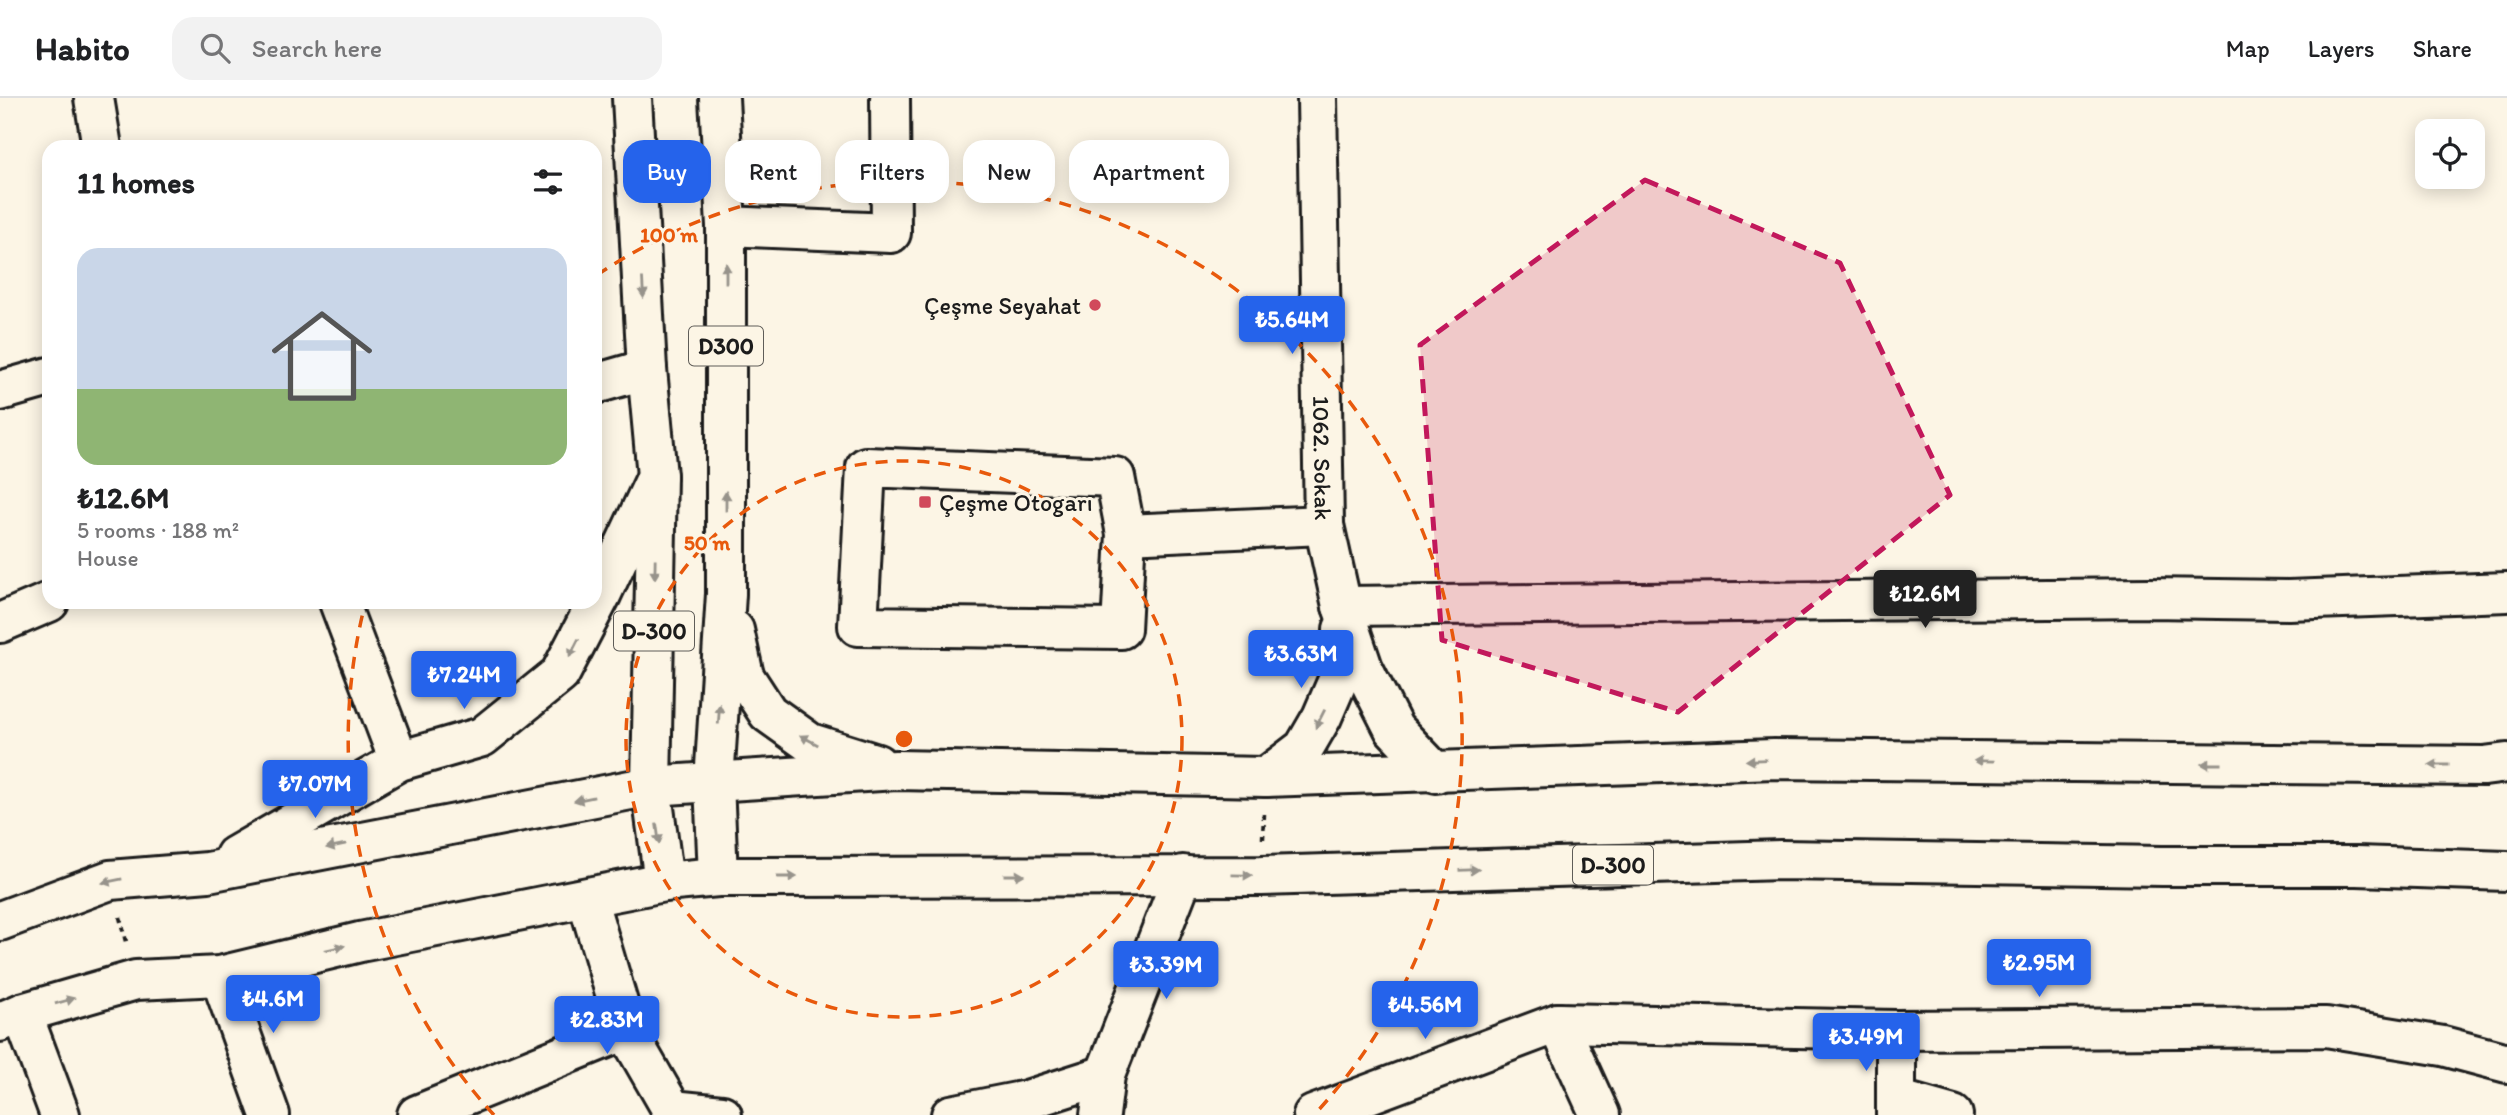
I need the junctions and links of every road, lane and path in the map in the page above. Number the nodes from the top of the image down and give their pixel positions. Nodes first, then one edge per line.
1 (94, 98) edge
2 (632, 98) edge
3 (719, 98) edge
4 (890, 98) edge
5 (1317, 98) edge
6 (101, 140) edge
7 (726, 226) junction
8 (647, 369) junction
9 (42, 379) edge
10 (602, 382) edge
11 (0, 391) edge
12 (657, 476) junction
13 (1324, 525) junction
14 (1126, 534) junction
15 (2507, 592) edge
16 (602, 593) edge
17 (726, 594) junction
18 (42, 605) edge
19 (1342, 606) junction
20 (342, 609) edge
21 (594, 609) edge
22 (0, 623) edge
23 (399, 761) junction
24 (2507, 763) edge
25 (896, 771) junction
26 (1436, 772) junction
27 (1266, 777) junction
28 (714, 782) junction
29 (651, 786) junction
30 (2507, 871) edge
31 (208, 872) junction
32 (1183, 875) junction
33 (1261, 876) junction
34 (718, 877) junction
35 (110, 880) junction
36 (664, 882) junction
37 (587, 898) junction
38 (0, 921) edge
39 (220, 976) junction
40 (136, 980) junction
41 (11, 1017) edge
42 (1558, 1023) junction
43 (626, 1030) junction
44 (1895, 1030) junction
45 (2507, 1063) edge
46 (1105, 1076) junction
47 (1896, 1107) edge
48 (60, 1115) edge
49 (270, 1115) edge
50 (416, 1115) edge
51 (722, 1115) edge
52 (951, 1115) edge
53 (1100, 1115) edge
54 (1313, 1115) edge
55 (1600, 1115) edge
56 (1953, 1115) edge

1 - 6 main road
2 -> 8 main road
3 - 7 main road, D300
4 - 7 main road
5 - 13 main road, 1062. Sokak
17 -> 7 main road, D300
8 - 10 main road
8 - 12 main road
9 - 11 main road
12 -> 16 main road
12 -> 29 main road, D-300
13 - 14 main road
13 - 19 main road, 1062. Sokak
14 - 14 main road
15 - 19 main road
25 -> 17 main road, D-300
28 -> 17 main road
18 - 22 main road
19 - 26 main road
19 -> 27 main road
20 - 23 main road
21 -> 23 main road
23 - 31 main road
24 -> 26 main road, D-300
25 - 27 main road, D-300
25 - 28 main road
26 - 27 main road, D-300
27 - 33 path
28 - 29 main road
28 - 34 main road
29 -> 31 main road
29 -> 36 main road, D-300
33 -> 30 main road, D-300
31 -> 35 main road
32 -> 33 main road, D-300
34 -> 32 main road, D-300
32 - 46 main road
34 - 36 main road, D-300
35 - 38 main road
35 - 40 path
36 - 37 main road
39 -> 37 main road
37 - 43 main road
39 - 40 main road
39 - 49 main road
41 -> 40 main road
41 - 48 main road
42 - 44 main road
42 - 54 main road
42 - 55 main road
43 - 50 main road
43 - 51 main road
44 - 45 main road
44 - 47 main road
46 - 52 main road
46 - 53 main road
47 - 56 main road

